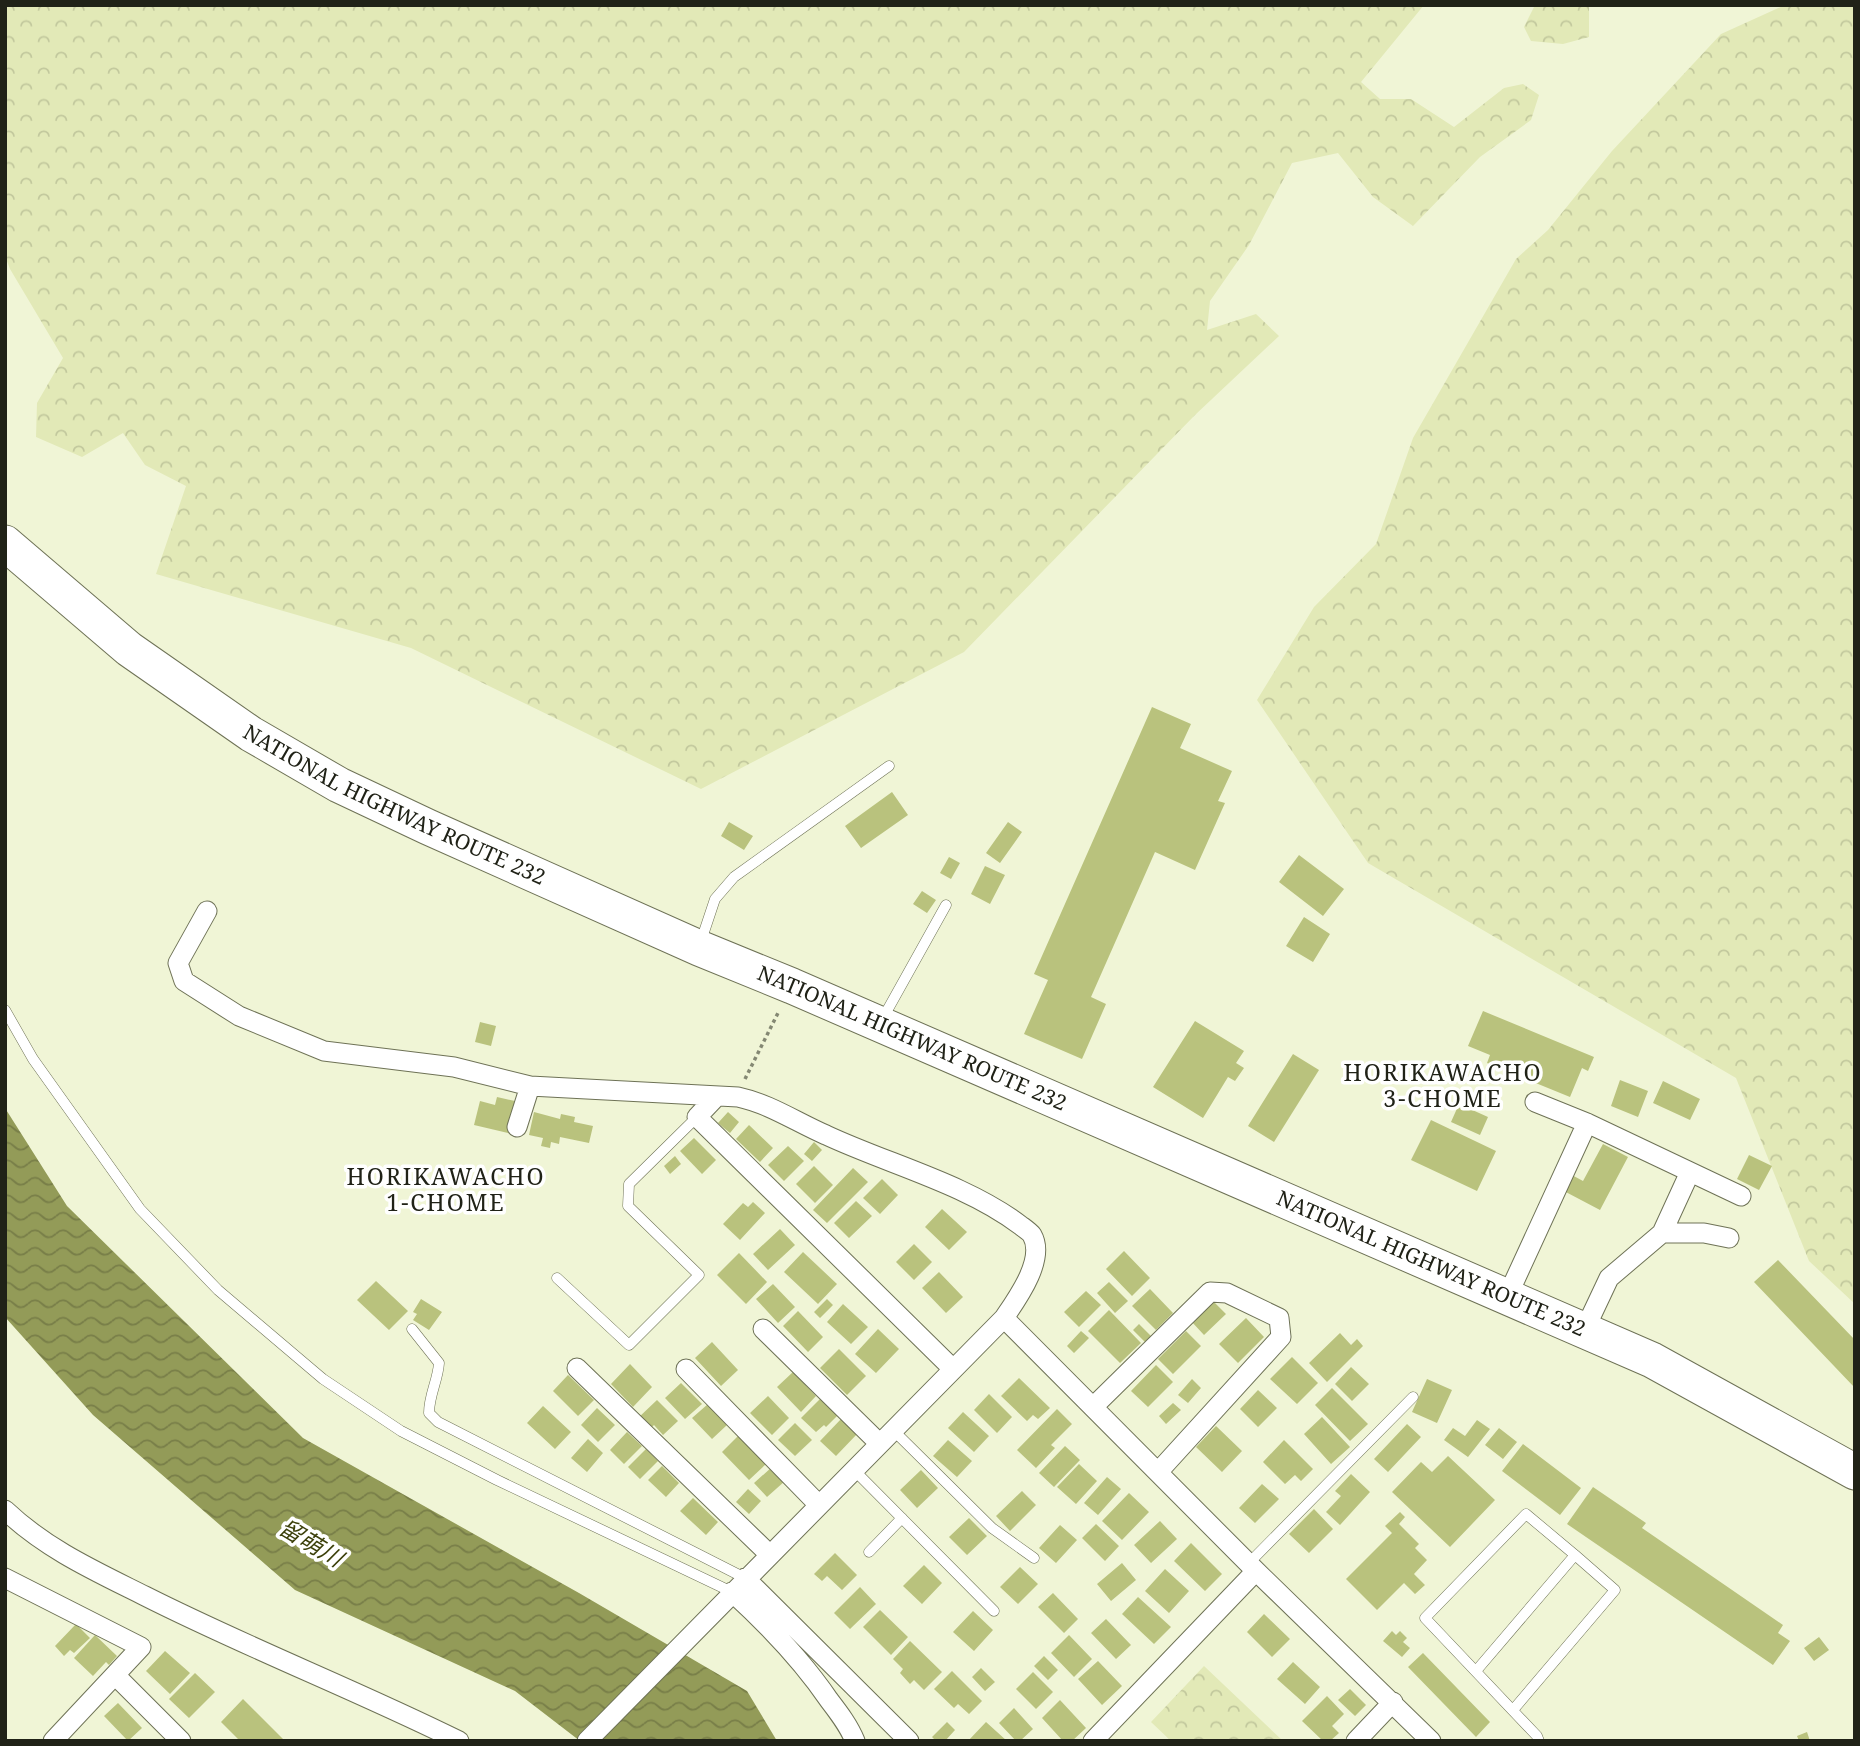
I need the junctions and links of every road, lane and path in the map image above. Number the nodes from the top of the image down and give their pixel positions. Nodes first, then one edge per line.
1 (13, 555) edge
2 (889, 766) dead end
3 (946, 905) dead end
4 (207, 911) dead end
5 (698, 948) junction
6 (792, 986) junction
7 (5, 1010) edge
8 (879, 1025) junction
9 (530, 1086) junction
10 (716, 1097) junction
11 (738, 1097) junction
12 (1535, 1102) dead end
13 (697, 1116) junction
14 (1587, 1123) junction
15 (517, 1127) dead end
16 (1690, 1172) junction
17 (1741, 1196) dead end
18 (1662, 1233) junction
19 (1729, 1238) dead end
20 (558, 1278) dead end
21 (1507, 1297) junction
22 (1004, 1318) junction
23 (412, 1329) dead end
24 (763, 1329) dead end
25 (1584, 1331) junction
26 (577, 1368) dead end
27 (953, 1369) junction
28 (686, 1370) dead end
29 (1413, 1397) dead end
30 (1093, 1406) junction
31 (886, 1436) junction
32 (853, 1469) junction
33 (1158, 1471) junction
34 (1855, 1472) edge
35 (818, 1504) junction
36 (5, 1510) edge
37 (902, 1518) junction
38 (869, 1552) dead end
39 (769, 1554) junction
40 (1575, 1555) junction
41 (1034, 1558) dead end
42 (1252, 1567) junction
43 (7, 1582) edge
44 (734, 1589) junction
45 (994, 1611) dead end
46 (1476, 1671) junction
47 (115, 1675) junction
48 (1393, 1702) junction
49 (1513, 1710) junction
50 (53, 1741) edge
51 (181, 1741) edge
52 (459, 1741) edge
53 (587, 1741) edge
54 (855, 1741) edge
55 (909, 1741) edge
56 (1093, 1741) edge
57 (1356, 1741) edge
58 (1431, 1741) edge
59 (1539, 1741) edge

1 - 5 highway, NATIONAL HIGHWAY ROUTE 232
2 - 5 lane
3 - 8 lane
4 - 9 street
5 - 6 highway, NATIONAL HIGHWAY ROUTE 232
6 - 8 highway, NATIONAL HIGHWAY ROUTE 232
6 - 11 path
7 - 44 lane
8 - 21 highway, NATIONAL HIGHWAY ROUTE 232
9 - 10 street
9 - 15 street
10 - 11 street
10 - 13 street
11 - 22 street
12 - 14 street
13 - 20 lane
13 - 27 street
14 - 16 street
14 - 21 street
16 - 17 street
16 - 18 street
18 - 19 street
18 - 25 street
21 - 25 highway, NATIONAL HIGHWAY ROUTE 232
22 - 27 street
22 - 30 street
23 - 44 lane
24 - 31 street
25 - 34 highway, NATIONAL HIGHWAY ROUTE 232
26 - 39 street
27 - 31 street
28 - 35 street
29 - 42 lane
30 - 33 street
30 - 33 street
31 - 32 street
31 - 41 lane
32 - 35 street
32 - 37 lane
33 - 42 street
35 - 39 street
36 - 52 street
37 - 38 lane
37 - 45 lane
39 - 44 street
40 - 46 lane
40 - 46 lane
40 - 49 lane
42 - 48 street
42 - 56 street
43 - 47 street
44 - 53 street
44 - 54 street
44 - 55 street
46 - 49 lane
47 - 50 street
47 - 51 street
48 - 57 street
48 - 58 street
49 - 59 lane

